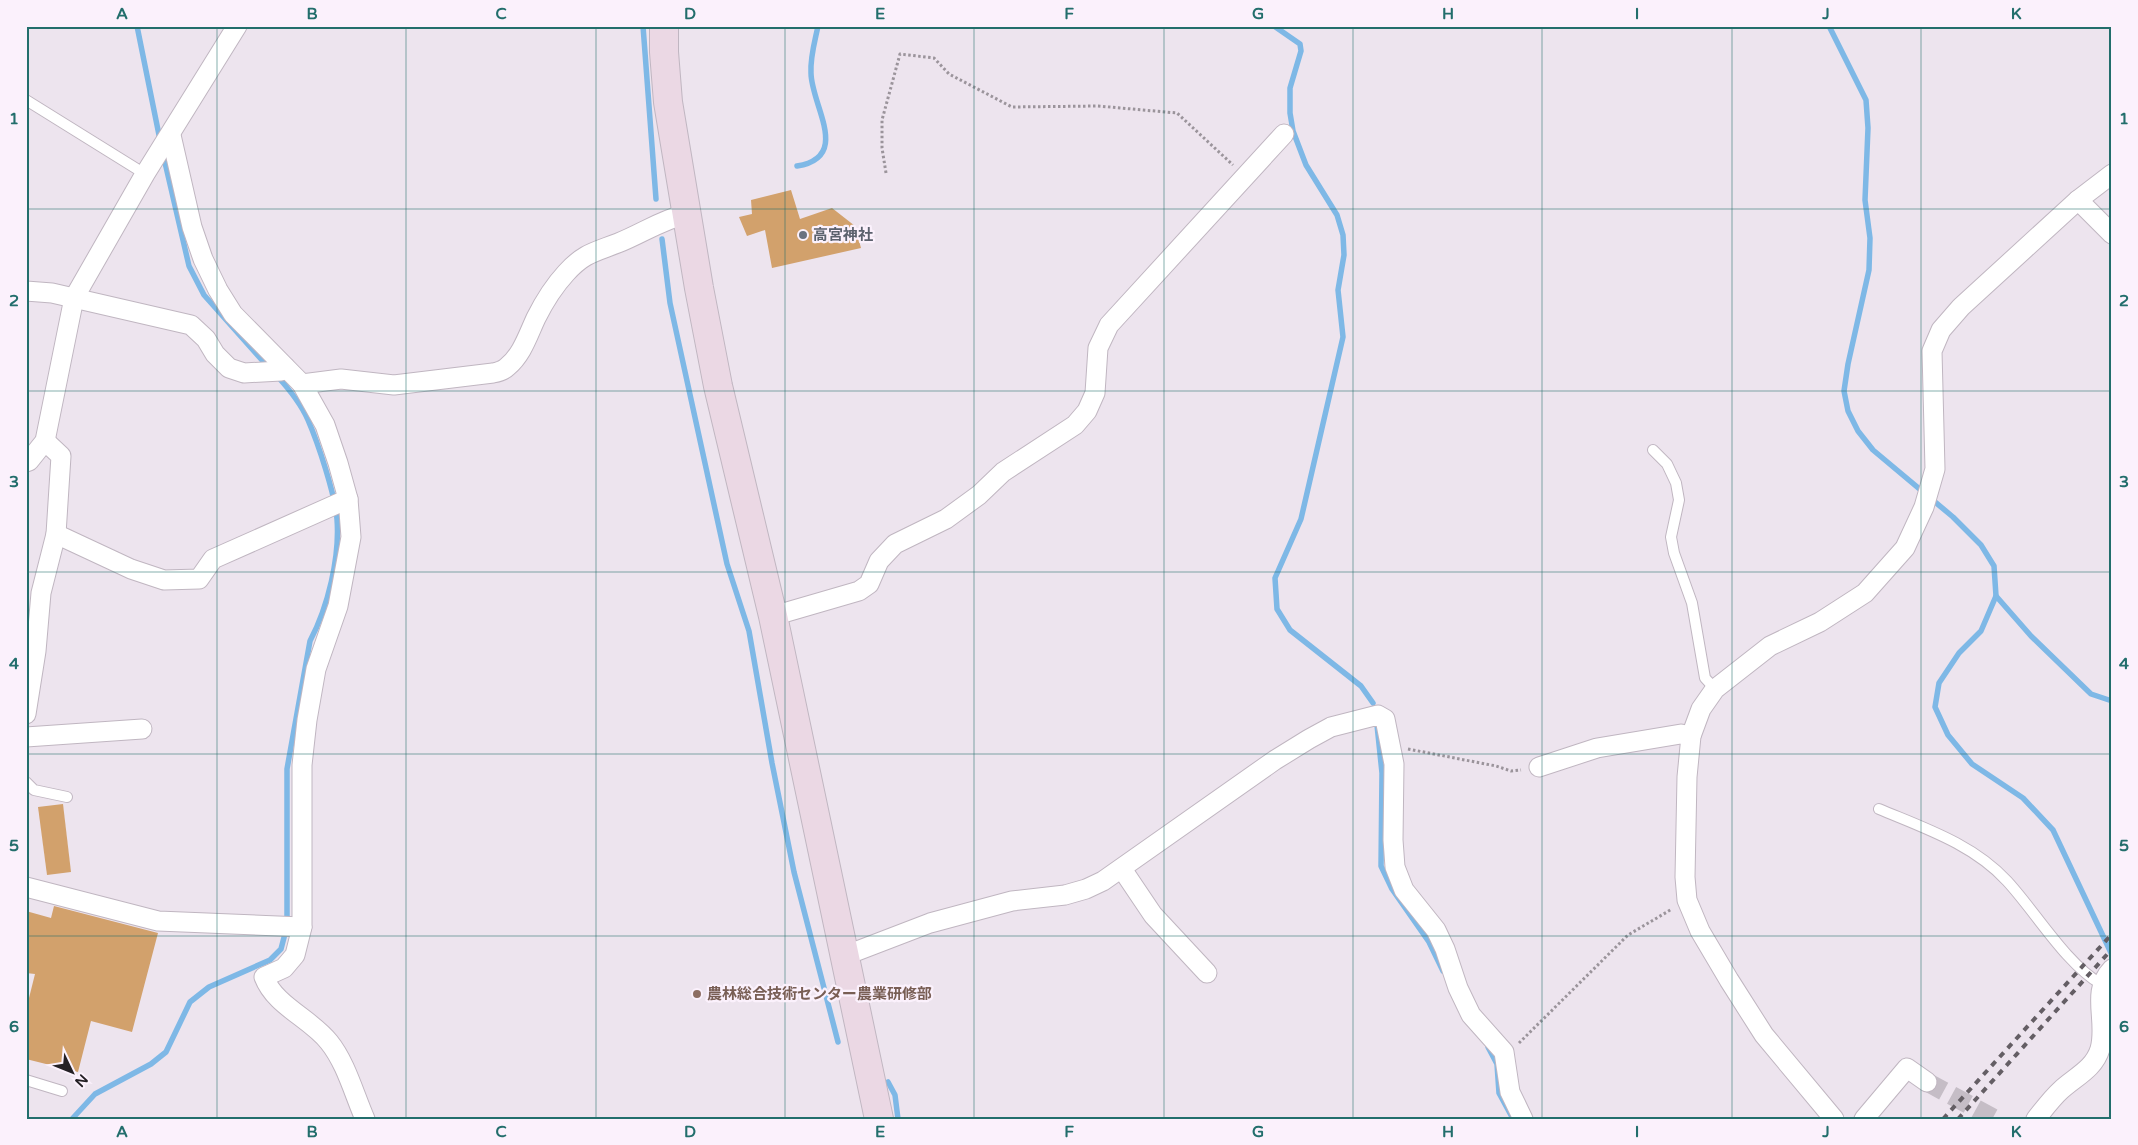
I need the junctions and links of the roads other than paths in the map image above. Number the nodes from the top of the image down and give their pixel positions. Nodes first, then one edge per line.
1 (237, 26) edge
2 (664, 26) edge
3 (26, 100) edge
4 (1284, 134) dead end
5 (171, 135) junction
6 (145, 174) junction
7 (2112, 174) edge
8 (2078, 200) junction
9 (686, 214) junction
10 (2112, 234) edge
11 (26, 291) edge
12 (74, 298) junction
13 (285, 367) junction
14 (302, 384) junction
15 (46, 441) junction
16 (1653, 450) dead end
17 (26, 462) edge
18 (348, 499) junction
19 (56, 534) junction
20 (773, 616) junction
21 (1715, 689) junction
22 (26, 714) edge
23 (142, 730) dead end
24 (1691, 736) junction
25 (26, 737) edge
26 (1539, 767) road end
27 (26, 782) edge
28 (67, 797) dead end
29 (1879, 809) dead end
30 (1122, 869) junction
31 (26, 887) edge
32 (302, 928) junction
33 (845, 953) junction
34 (2112, 969) edge
35 (1207, 973) dead end
36 (2104, 998) edge
37 (26, 1080) edge
38 (1927, 1082) tunnel mouth
39 (62, 1091) dead end
40 (365, 1119) edge
41 (879, 1119) edge
42 (1523, 1119) edge
43 (1834, 1119) edge
44 (1864, 1119) edge
45 (2036, 1119) edge

1 - 5 street
2 - 9 street
3 - 6 lane
4 - 20 street
5 - 6 street
5 - 13 street
6 - 12 street
7 - 8 street
8 - 10 street
8 - 21 street
9 - 14 street
9 - 20 street
11 - 12 street
12 - 13 street
12 - 15 street
13 - 14 street
14 - 18 street
15 - 17 street
15 - 19 street
16 - 21 lane
18 - 19 street
18 - 32 street
19 - 22 street
20 - 33 street
21 - 24 street
23 - 25 street
24 - 26 street
24 - 43 street
27 - 28 lane
29 - 36 lane
30 - 33 street
30 - 35 street
30 - 42 street
31 - 32 street
32 - 40 street
33 - 41 street
34 - 36 street
36 - 45 street
37 - 39 lane
38 - 44 street

